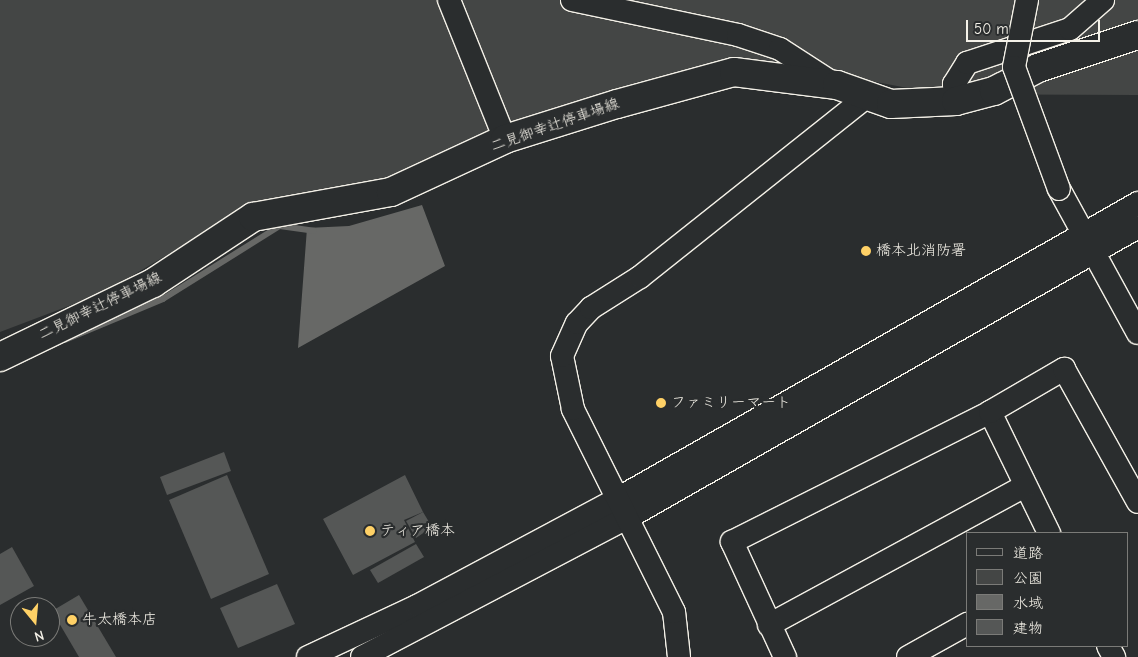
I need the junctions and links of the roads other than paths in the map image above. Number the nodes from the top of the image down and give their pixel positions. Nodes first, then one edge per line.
1 (449, 0) edge
2 (572, 0) edge
3 (1027, 0) edge
4 (1103, 0) edge
5 (1138, 35) edge
6 (836, 85) junction
7 (866, 97) junction
8 (956, 101) junction
9 (505, 139) junction
10 (1138, 203) edge
11 (1138, 227) edge
12 (1082, 234) junction
13 (1095, 253) junction
14 (1138, 332) edge
15 (0, 357) edge
16 (990, 412) junction
17 (1025, 486) junction
18 (1138, 502) edge
19 (624, 508) junction
20 (1049, 532) edge
21 (769, 625) junction
22 (966, 625) edge
23 (308, 657) edge
24 (362, 657) edge
25 (679, 657) edge
26 (785, 657) edge
27 (908, 657) edge

1 - 9 street
2 - 6 street
3 - 12 street, bridge
4 - 8 street
5 - 8 main road, 二見御幸辻停車場線
6 - 7 main road, 二見御幸辻停車場線
6 - 9 main road, 二見御幸辻停車場線
7 - 8 main road, 二見御幸辻停車場線
7 - 19 street
9 - 15 main road, 二見御幸辻停車場線
10 - 12 street
11 - 13 street
12 - 13 street
12 - 19 street
13 - 14 street
13 - 19 street
16 - 17 street
16 - 18 street
16 - 21 street
17 - 20 street
17 - 21 street
19 - 23 street
19 - 24 street
19 - 25 street
21 - 26 street
22 - 27 street

